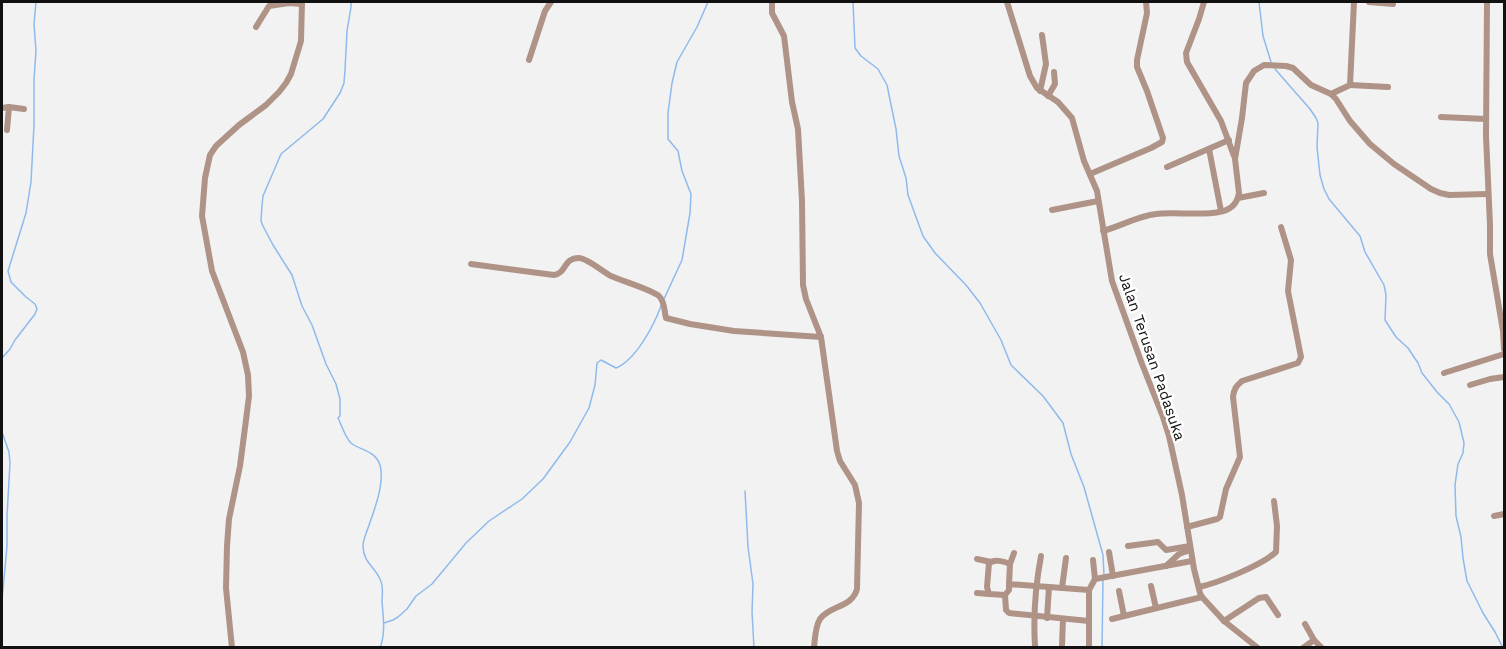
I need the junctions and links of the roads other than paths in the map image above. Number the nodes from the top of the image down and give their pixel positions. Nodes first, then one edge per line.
1 (551, 2) edge
2 (772, 2) edge
3 (1007, 2) edge
4 (1146, 2) edge
5 (1203, 2) edge
6 (1354, 2) edge
7 (1369, 2) edge
8 (1487, 2) edge
9 (302, 3) edge
10 (1393, 4) dead end
11 (256, 27) dead end
12 (1042, 35) dead end
13 (529, 60) dead end
14 (1054, 72) dead end
15 (1350, 85) junction
16 (1388, 87) dead end
17 (1040, 91) junction
18 (1331, 94) junction
19 (1048, 96) junction
20 (9, 107) junction
21 (2, 108) edge
22 (24, 109) dead end
23 (1441, 117) dead end
24 (1486, 119) junction
25 (7, 130) dead end
26 (1229, 140) junction
27 (1209, 149) junction
28 (1235, 159) junction
29 (1167, 167) dead end
30 (1090, 174) junction
31 (1264, 193) dead end
32 (1488, 194) junction
33 (1238, 198) junction
34 (1098, 201) junction
35 (1052, 210) dead end
36 (1221, 211) junction
37 (1281, 227) dead end
38 (1103, 231) junction
39 (471, 264) dead end
40 (821, 337) junction
41 (1504, 349) edge
42 (1504, 354) edge
43 (1444, 373) dead end
44 (1504, 377) edge
45 (1470, 385) dead end
46 (1274, 501) dead end
47 (1504, 514) edge
48 (1494, 516) dead end
49 (1187, 527) junction
50 (1128, 546) dead end
51 (1190, 548) junction
52 (1109, 552) dead end
53 (1014, 553) dead end
54 (1041, 556) dead end
55 (1066, 558) dead end
56 (977, 559) dead end
57 (1093, 560) dead end
58 (1192, 561) junction
59 (991, 562) junction
60 (1010, 564) junction
61 (1165, 567) junction
62 (1113, 576) junction
63 (1095, 579) junction
64 (1009, 584) junction
65 (1036, 586) junction
66 (1151, 586) dead end
67 (1049, 587) junction
68 (1199, 587) junction
69 (1062, 588) junction
70 (1089, 590) junction
71 (1119, 591) dead end
72 (977, 593) dead end
73 (989, 594) junction
74 (1005, 595) junction
75 (1202, 597) junction
76 (1156, 608) junction
77 (1033, 615) junction
78 (1278, 615) dead end
79 (1124, 616) junction
80 (1047, 618) junction
81 (1063, 619) junction
82 (1112, 619) dead end
83 (1089, 621) junction
84 (1224, 621) junction
85 (1305, 624) dead end
86 (1314, 640) junction
87 (1062, 645) dead end
88 (1035, 646) dead end
89 (232, 648) edge
90 (814, 648) edge
91 (1089, 648) edge
92 (1257, 648) edge
93 (1303, 648) edge
94 (1322, 648) edge

1 - 13 street
2 - 40 street
3 - 17 street
4 - 30 street
5 - 26 street
6 - 15 street
7 - 10 street
8 - 24 street
9 - 11 street
9 - 89 street
12 - 17 street
14 - 19 street
15 - 16 street
15 - 18 street
17 - 19 street, Jalan Terusan Padasuka
18 - 28 street
18 - 32 street
19 - 30 street, Jalan Terusan Padasuka
20 - 21 street
20 - 22 street
20 - 25 street
23 - 24 street
24 - 32 street
26 - 27 street
26 - 28 street
27 - 29 street
27 - 36 street
28 - 33 street
30 - 34 street, Jalan Terusan Padasuka
31 - 33 street
32 - 41 street
33 - 36 street
34 - 35 street
34 - 38 street, Jalan Terusan Padasuka
36 - 38 street
37 - 49 street
38 - 49 street, Jalan Terusan Padasuka
39 - 40 street
40 - 90 street
42 - 43 street
44 - 45 street
46 - 68 street
47 - 48 street
49 - 51 street, Jalan Terusan Padasuka
50 - 51 street
51 - 58 street, Jalan Terusan Padasuka
51 - 61 street
52 - 62 street
53 - 60 street
54 - 65 street
55 - 69 street
56 - 59 street
57 - 63 street
58 - 61 street
58 - 68 street, Jalan Terusan Padasuka
59 - 60 street
59 - 73 street
60 - 64 street
61 - 62 street
62 - 63 street
63 - 70 street
64 - 65 street
64 - 74 street
65 - 67 street
65 - 77 street
66 - 76 street
67 - 69 street
67 - 80 street
68 - 75 street, Jalan Terusan Padasuka
69 - 70 street
70 - 83 street
71 - 79 street
72 - 73 street
73 - 74 street
74 - 77 street
75 - 76 street
75 - 84 street, Jalan Terusan Padasuka
76 - 79 street
77 - 80 street
77 - 88 street
78 - 84 street
79 - 82 street
80 - 81 street
81 - 83 street
81 - 87 street
83 - 91 street
84 - 92 street, Jalan Terusan Padasuka
85 - 86 street
86 - 93 street
86 - 94 street

